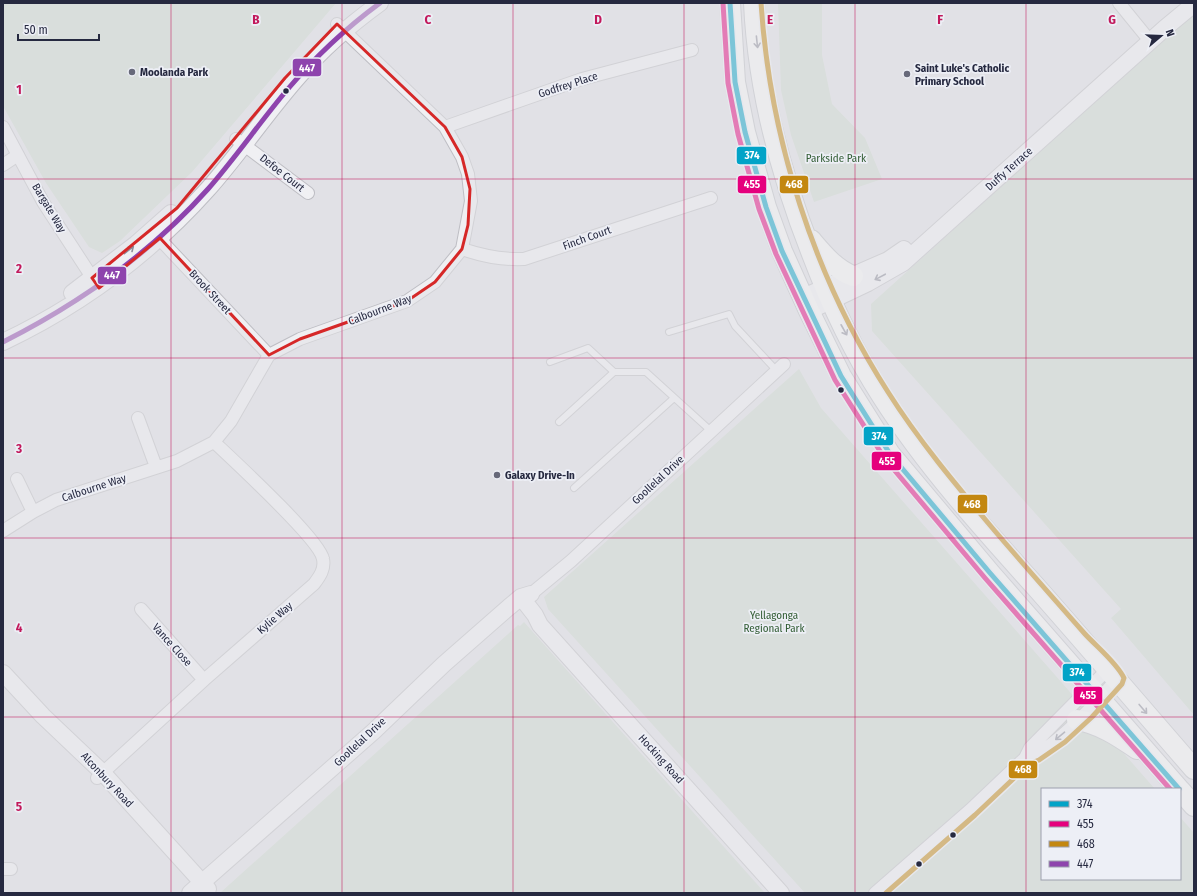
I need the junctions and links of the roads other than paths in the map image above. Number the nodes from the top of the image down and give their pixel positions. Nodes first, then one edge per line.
1 (363, 3) edge
2 (380, 3) edge
3 (754, 3) edge
4 (1119, 3) edge
5 (1180, 3) edge
6 (1194, 4) edge
7 (728, 9) edge
8 (340, 28) junction
9 (1147, 37) junction
10 (692, 50) dead end
11 (3, 127) edge
12 (445, 127) junction
13 (240, 142) junction
14 (18, 155) junction
15 (3, 165) edge
16 (308, 193) dead end
17 (712, 198) dead end
18 (802, 229) junction
19 (156, 234) junction
20 (462, 249) junction
21 (853, 276) junction
22 (96, 283) junction
23 (827, 295) junction
24 (806, 304) junction
25 (3, 332) edge
26 (669, 332) dead end
27 (3, 342) edge
28 (269, 355) junction
29 (550, 362) dead end
30 (780, 367) joint
31 (614, 372) junction
32 (674, 398) junction
33 (138, 418) dead end
34 (559, 422) dead end
35 (711, 431) junction
36 (214, 442) junction
37 (156, 467) junction
38 (17, 479) dead end
39 (574, 488) dead end
40 (33, 512) junction
41 (3, 531) edge
42 (522, 601) junction
43 (141, 609) dead end
44 (3, 673) edge
45 (1113, 674) junction
46 (204, 680) junction
47 (3, 684) edge
48 (1096, 692) junction
49 (1077, 720) junction
50 (1024, 758) junction
51 (1155, 761) junction
52 (1194, 769) edge
53 (100, 776) junction
54 (1179, 788) edge
55 (1181, 790) edge
56 (1194, 806) edge
57 (200, 890) edge
58 (781, 893) edge
59 (875, 893) edge

1 - 8 street
2 - 8 street
3 -> 18 main road
4 - 9 street
5 - 9 street, Duffy Terrace
6 - 9 street, Duffy Terrace
7 - 24 main road
8 - 12 street, Calbourne Way
8 - 13 street
9 - 21 street, Duffy Terrace
9 -> 23 street, Duffy Terrace
10 - 12 street, Godfrey Place
11 - 14 street, Bargate Way
12 - 20 street, Calbourne Way
13 - 16 street, Defoe Court
13 - 19 street
14 - 15 street
14 - 22 street, Bargate Way
17 - 20 street, Finch Court
18 - 21 main road
18 - 23 main road
19 - 22 street
19 - 28 street, Brook Street
20 - 28 street, Calbourne Way
21 - 23 street, Duffy Terrace
22 - 25 street
22 - 27 street
23 - 24 street, Duffy Terrace
23 -> 45 main road
24 - 48 main road
26 - 30 lane
28 - 36 street, Calbourne Way
29 - 31 lane
30 - 35 street, Goollelal Drive
31 - 32 lane
31 - 34 lane
32 - 35 lane
32 - 39 lane
33 - 37 street
35 - 42 street, Goollelal Drive
36 - 37 street, Calbourne Way
36 - 46 street, Kylie Way
37 - 40 street, Calbourne Way
38 - 40 street
40 - 41 street, Calbourne Way
42 - 57 street, Goollelal Drive
42 - 58 street, Hocking Road
43 - 46 street, Vance Close
44 - 53 street, Alconbury Road
45 - 48 street
45 -> 52 main road
46 - 53 street, Kylie Way
47 - 53 street, Alconbury Road
48 - 49 street
48 - 50 street
48 - 51 main road
49 -> 50 street
49 - 51 main road
50 - 59 street
51 - 54 main road
53 - 57 street, Alconbury Road
55 - 56 main road

